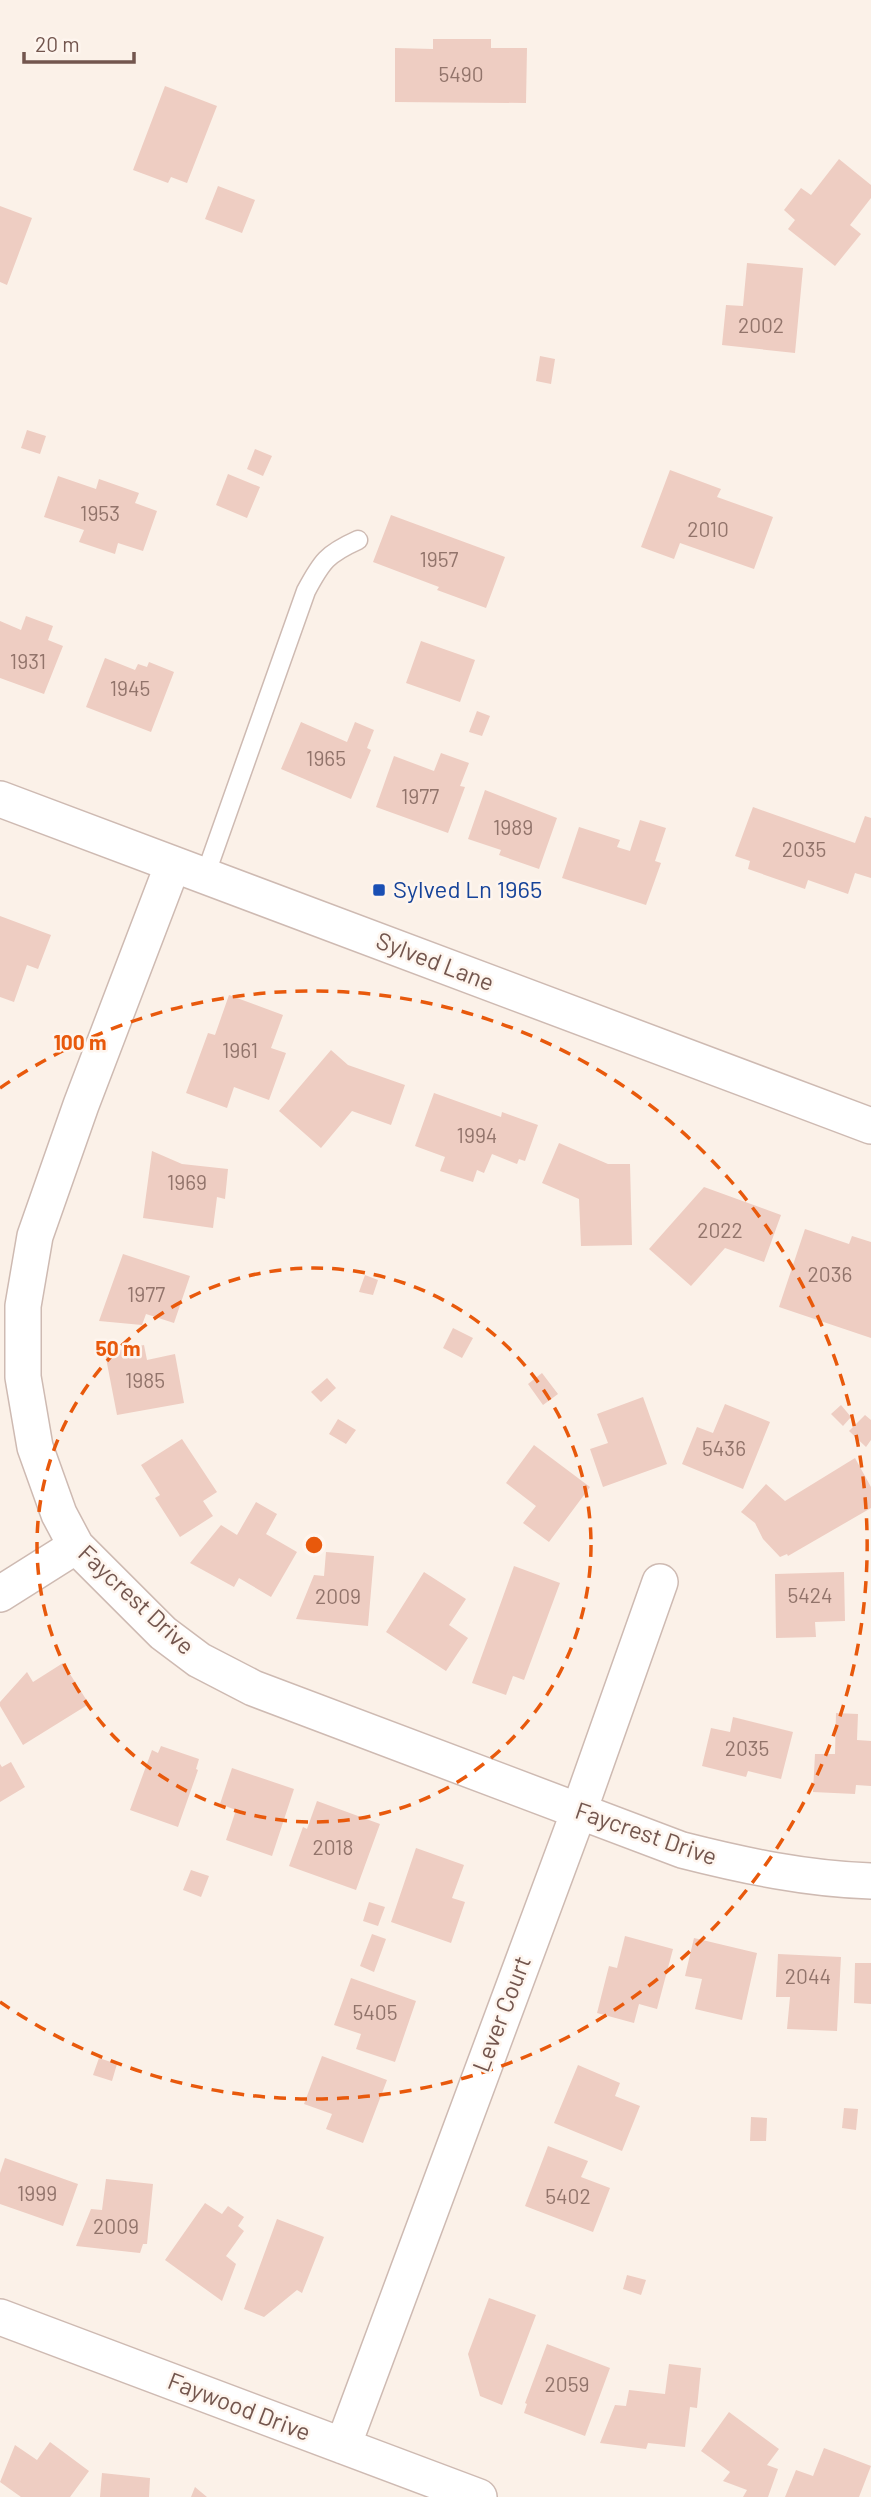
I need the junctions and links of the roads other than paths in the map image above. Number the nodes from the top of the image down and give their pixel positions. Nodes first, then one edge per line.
1 (358, 540) dead end
2 (0, 799) edge
3 (189, 870) junction
4 (871, 1126) edge
5 (76, 1546) junction
6 (660, 1581) dead end
7 (0, 1594) edge
8 (579, 1811) junction
9 (871, 1881) edge
10 (0, 2317) edge
11 (343, 2446) junction
12 (479, 2497) edge

1 - 3 lane
2 - 3 street, Sylved Lane
3 - 4 street, Sylved Lane
3 - 5 street, Faycrest Drive
5 - 7 street
5 - 8 street, Faycrest Drive
6 - 8 street, Lever Court
8 - 9 street, Faycrest Drive
8 - 11 street, Lever Court
10 - 11 street, Faywood Drive
11 - 12 street, Faywood Drive

